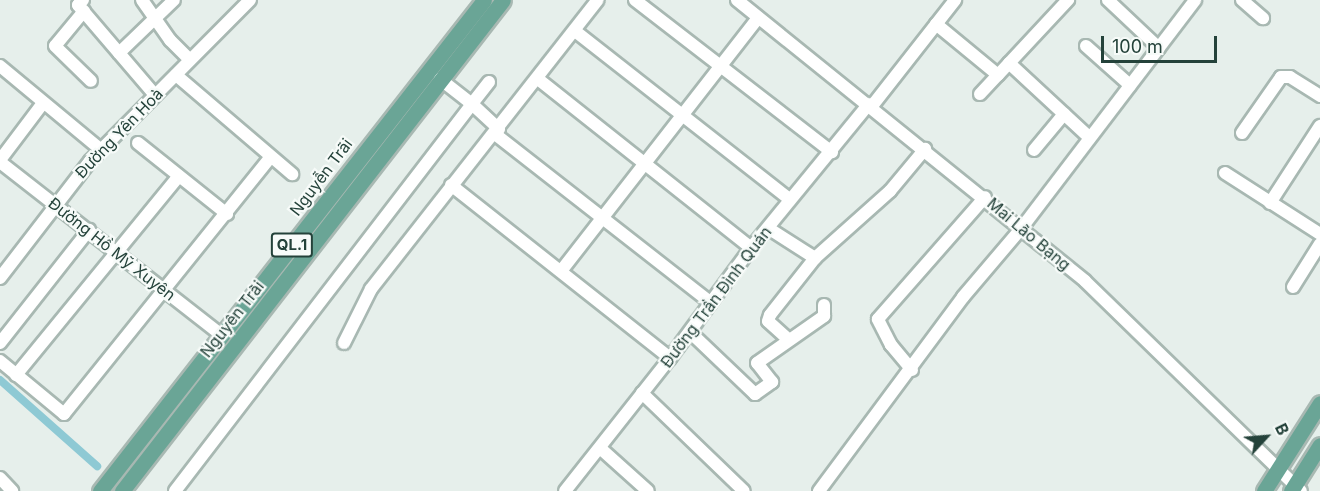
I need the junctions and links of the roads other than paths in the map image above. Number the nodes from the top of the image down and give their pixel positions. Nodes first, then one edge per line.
1 (142, 0) edge
2 (174, 0) edge
3 (484, 0) edge
4 (503, 0) edge
5 (598, 0) edge
6 (635, 0) edge
7 (955, 0) edge
8 (1068, 0) edge
9 (1108, 0) edge
10 (1195, 0) edge
11 (1242, 0) edge
12 (246, 1) edge
13 (743, 2) edge
14 (79, 4) edge
15 (758, 18) junction
16 (1263, 18) dead end
17 (155, 20) junction
18 (936, 24) junction
19 (574, 31) junction
20 (1086, 46) dead end
21 (1159, 48) junction
22 (119, 53) junction
23 (190, 60) junction
24 (1009, 63) junction
25 (0, 66) edge
26 (720, 67) junction
27 (176, 75) junction
28 (998, 75) junction
29 (440, 79) junction
30 (538, 79) junction
31 (91, 81) dead end
32 (489, 82) dead end
33 (1130, 85) junction
34 (980, 94) dead end
35 (155, 95) junction
36 (1320, 96) edge
37 (43, 103) junction
38 (472, 104) junction
39 (870, 105) junction
40 (681, 113) junction
41 (1064, 114) junction
42 (1320, 126) edge
43 (497, 132) junction
44 (1242, 133) dead end
45 (1090, 138) junction
46 (138, 143) dead end
47 (925, 149) junction
48 (101, 150) junction
49 (1034, 150) dead end
50 (832, 152) junction
51 (271, 157) junction
52 (0, 163) edge
53 (645, 164) junction
54 (1225, 173) dead end
55 (292, 174) dead end
56 (179, 176) junction
57 (451, 185) junction
58 (985, 197) junction
59 (789, 199) junction
60 (1270, 203) junction
61 (54, 204) junction
62 (226, 214) junction
63 (602, 219) junction
64 (768, 228) junction
65 (89, 230) junction
66 (1020, 230) junction
67 (1320, 234) edge
68 (1320, 244) edge
69 (751, 248) junction
70 (119, 253) junction
71 (815, 258) junction
72 (561, 272) junction
73 (0, 278) edge
74 (1293, 287) dead end
75 (166, 291) junction
76 (711, 303) junction
77 (824, 304) dead end
78 (690, 332) junction
79 (223, 336) junction
80 (789, 340) junction
81 (0, 343) edge
82 (344, 343) dead end
83 (670, 358) junction
84 (0, 361) edge
85 (912, 370) junction
86 (16, 375) junction
87 (642, 393) junction
88 (1320, 403) edge
89 (1320, 445) edge
90 (600, 448) junction
91 (1278, 469) junction
92 (0, 478) edge
93 (112, 489) edge
94 (1296, 489) edge
95 (12, 491) edge
96 (175, 491) edge
97 (565, 491) edge
98 (648, 491) edge
99 (744, 491) edge
100 (819, 491) edge
101 (1264, 491) edge

1 - 17 street
2 - 17 street
3 - 79 main road, Nguyễn Trãi / QL.1
4 - 29 main road, Nguyên Trãi / QL.1
5 - 19 street
6 - 26 street
7 - 18 street, Đường Trần Đình Quán
8 - 24 street
9 - 21 street
10 - 21 street
11 - 16 street
12 - 23 street, Đường Yên Hoà
13 - 15 street, Mai Lão Bạng
14 - 22 street
14 - 31 street
15 - 26 street
15 - 39 street, Mai Lão Bạng
17 - 22 street
17 - 23 street
18 - 28 street
18 - 39 street, Đường Trần Đình Quán
19 - 30 street
19 - 40 street
20 - 33 street
21 - 33 street
22 - 35 street
23 - 27 street, Đường Yên Hoà
24 - 28 street
24 - 41 street
25 - 37 street
26 - 40 street
26 - 50 street
27 - 35 street, Đường Yên Hoà
27 - 51 street
28 - 34 street
29 - 38 street
29 - 93 main road, Nguyên Trãi / QL.1
30 - 43 street
30 - 53 street
32 - 38 street
33 - 45 street
35 - 48 street, Đường Yên Hoà
36 - 44 street
37 - 48 street
37 - 52 street
38 - 43 street
38 - 96 street
39 - 47 street, Mai Lão Bạng
39 - 50 street, Đường Trần Đình Quán
40 - 53 street
40 - 59 street
41 - 45 street
41 - 49 street
42 - 60 street
43 - 57 street
43 - 63 street
45 - 66 street
46 - 56 street
47 - 58 street, Mai Lão Bạng
47 - 71 street
48 - 61 street, Đường Yên Hoà
50 - 59 street, Đường Trần Đình Quán
51 - 55 street
51 - 62 street
52 - 61 street, Đường Hồ Mỹ Xuyên
53 - 63 street
53 - 69 street
54 - 60 street
56 - 62 street
56 - 70 street
57 - 72 street
57 - 82 street
58 - 66 street, Mai Lão Bạng
58 - 85 street
59 - 64 street, Đường Trần Đình Quán
60 - 67 street
61 - 65 street, Đường Hồ Mỹ Xuyên
61 - 73 street, Đường Yên Hoà
62 - 75 street
63 - 72 street
63 - 76 street
64 - 69 street, Đường Trần Đình Quán
64 - 71 street
65 - 70 street, Đường Hồ Mỹ Xuyên
65 - 81 street
66 - 85 street
66 - 91 street, Mai Lão Bạng
68 - 74 street
69 - 76 street, Đường Trần Đình Quán
70 - 75 street, Đường Hồ Mỹ Xuyên
70 - 86 street
71 - 80 street
72 - 83 street
75 - 79 street, Đường Hồ Mỹ Xuyên
75 - 86 street
76 - 78 street, Đường Trần Đình Quán
77 - 80 street
78 - 80 street
78 - 83 street, Đường Trần Đình Quán
79 - 93 main road, Nguyễn Trãi / QL.1
83 - 87 street, Đường Trần Đình Quán
84 - 86 street
85 - 100 street
87 - 90 street, Đường Trần Đình Quán
87 - 99 street
88 - 91 main road
89 - 94 main road
90 - 97 street, Đường Trần Đình Quán
90 - 98 street
91 - 94 street, Mai Lão Bạng
91 - 101 main road
92 - 95 street

